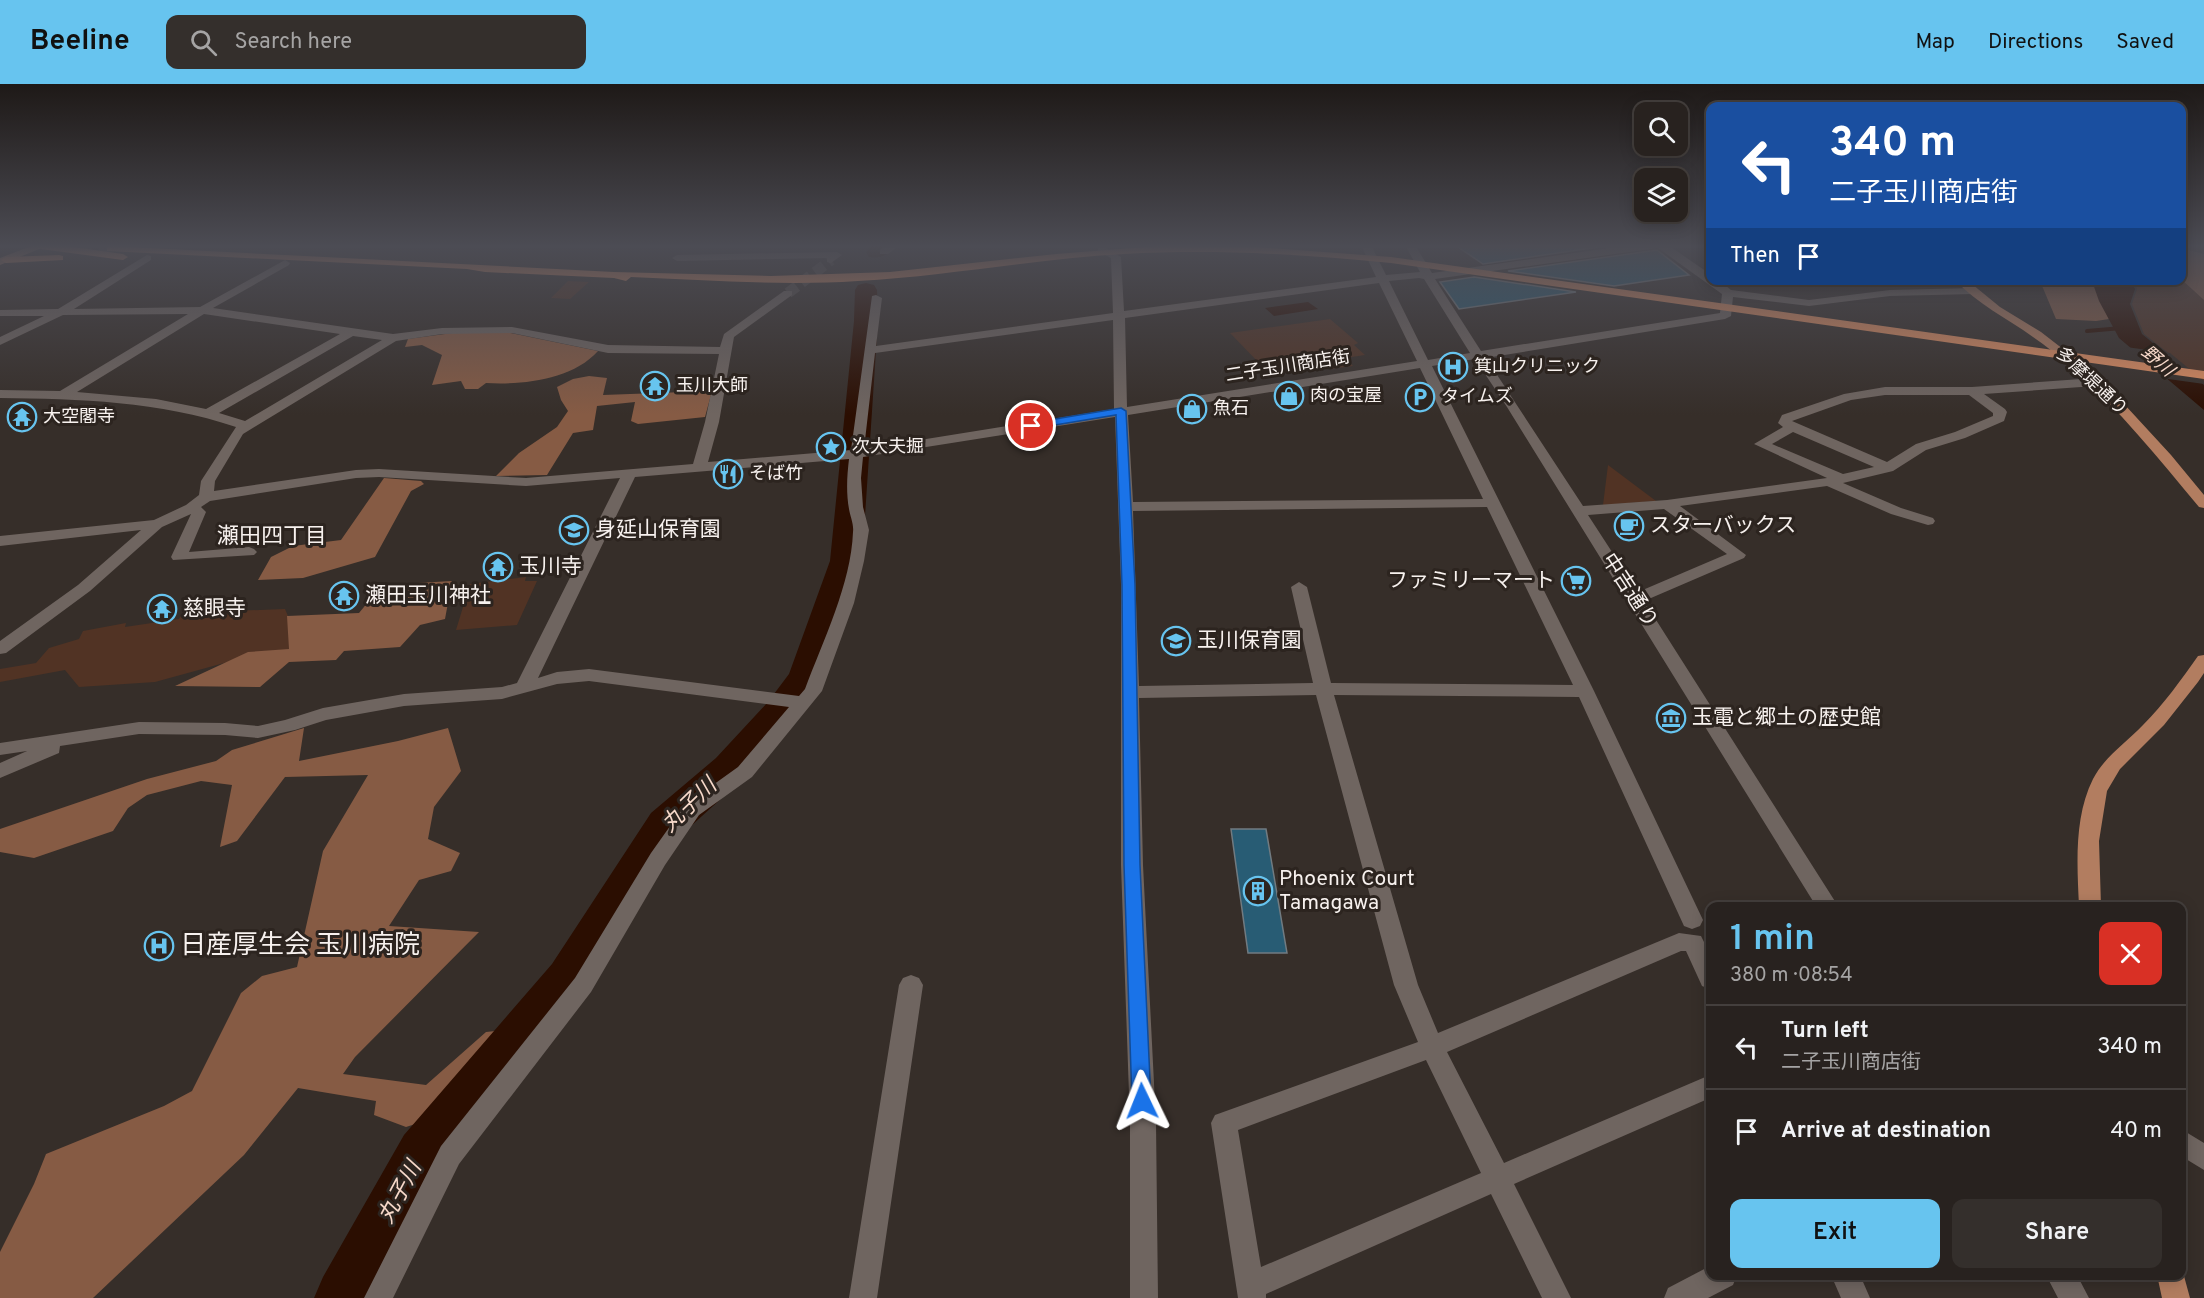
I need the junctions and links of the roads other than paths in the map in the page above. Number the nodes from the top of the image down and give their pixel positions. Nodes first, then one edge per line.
1 (77, 302) edge
2 (217, 302) edge
3 (776, 302) tunnel mouth
4 (876, 302) edge
5 (1118, 302) edge
6 (1224, 302) edge
7 (1394, 302) edge
8 (1443, 302) edge
9 (1685, 302) edge
10 (1725, 302) edge
11 (1727, 302) edge
12 (1798, 302) edge
13 (1822, 302) edge
14 (1987, 302) edge
15 (202, 310) junction
16 (0, 313) edge
17 (57, 314) junction
18 (1119, 316) junction
19 (351, 332) junction
20 (393, 338) junction
21 (0, 341) edge
22 (870, 350) junction
23 (725, 351) junction
24 (1478, 355) junction
25 (1424, 363) junction
26 (2204, 368) edge
27 (2204, 375) edge
28 (2095, 382) junction
29 (1972, 391) junction
30 (64, 394) junction
31 (1, 395) edge
32 (1121, 411) junction
33 (207, 414) junction
34 (247, 426) junction
35 (1792, 427) junction
36 (856, 454) junction
37 (699, 468) junction
38 (1888, 468) junction
39 (629, 474) junction
40 (1835, 481) junction
41 (206, 496) junction
42 (1491, 503) junction
43 (1667, 504) junction
44 (2204, 504) edge
45 (1125, 507) junction
46 (191, 508) junction
47 (1578, 511) junction
48 (1928, 521) dead end
49 (157, 524) junction
50 (0, 541) edge
51 (249, 552) dead end
52 (1299, 587) dead end
53 (1635, 599) junction
54 (0, 649) edge
55 (2204, 660) edge
56 (524, 687) junction
57 (1323, 689) junction
58 (1585, 691) junction
59 (1131, 692) junction
60 (798, 703) junction
61 (78, 737) junction
62 (0, 749) edge
63 (0, 771) edge
64 (1824, 902) edge
65 (2091, 902) edge
66 (1692, 920) dead end
67 (1706, 970) edge
68 (911, 985) dead end
69 (1431, 1047) junction
70 (1706, 1088) edge
71 (2186, 1145) edge
72 (2204, 1158) edge
73 (1498, 1178) junction
74 (1713, 1280) edge
75 (1847, 1280) edge
76 (2063, 1280) edge
77 (2172, 1280) edge
78 (1251, 1292) edge
79 (378, 1298) edge
80 (863, 1298) edge
81 (1144, 1298) edge
82 (1557, 1298) edge
83 (1678, 1298) edge
84 (1856, 1298) edge
85 (2075, 1298) edge
86 (2176, 1298) edge

1 - 17 street
2 - 15 street
3 - 23 street
4 - 22 street
5 - 18 street
6 - 18 street
7 - 25 street
8 - 24 street, 中吉通り
9 - 27 highway
10 - 26 highway
11 - 24 street, 二子玉川商店街
12 - 13 street
14 - 28 main road, 多摩堤通り
15 - 17 street
15 - 19 street
15 - 30 street
16 - 17 street
17 - 21 street
18 - 22 street
18 - 32 street
19 - 20 street
19 - 33 street
20 - 23 street
20 - 34 street
22 - 36 street
23 - 37 street
24 - 25 street, 二子玉川商店街
24 - 47 street, 中吉通り
25 - 32 street, 二子玉川商店街
25 - 42 street
28 - 29 street
28 - 44 main road, 多摩堤通り
29 - 35 street
29 - 38 street
30 - 31 street
30 - 33 street
32 - 36 street, 二子玉川商店街
32 - 45 street
33 - 34 street
34 - 41 street
35 - 38 street
35 - 40 street
36 - 37 street, 二子玉川商店街
36 - 60 street
37 - 39 street, 二子玉川商店街
38 - 40 street
39 - 41 street, 二子玉川商店街
39 - 56 street
40 - 43 street
40 - 48 street
41 - 46 street
42 - 45 street
42 - 58 street
43 - 47 street
43 - 53 street
45 - 59 street
46 - 49 street
46 - 51 street
47 - 53 street, 中吉通り
49 - 50 street
49 - 54 street
52 - 57 street
53 - 64 street, 中吉通り
55 - 65 main road
56 - 60 street
56 - 61 street
57 - 58 street
57 - 59 street
57 - 69 street
58 - 66 street
59 - 81 street
60 - 79 street
61 - 62 street
61 - 63 street
67 - 69 street
68 - 80 street
69 - 73 street
69 - 78 street
70 - 73 street
71 - 72 street
73 - 78 street
73 - 82 street
74 - 83 street
75 - 84 street
76 - 85 street
77 - 86 main road

